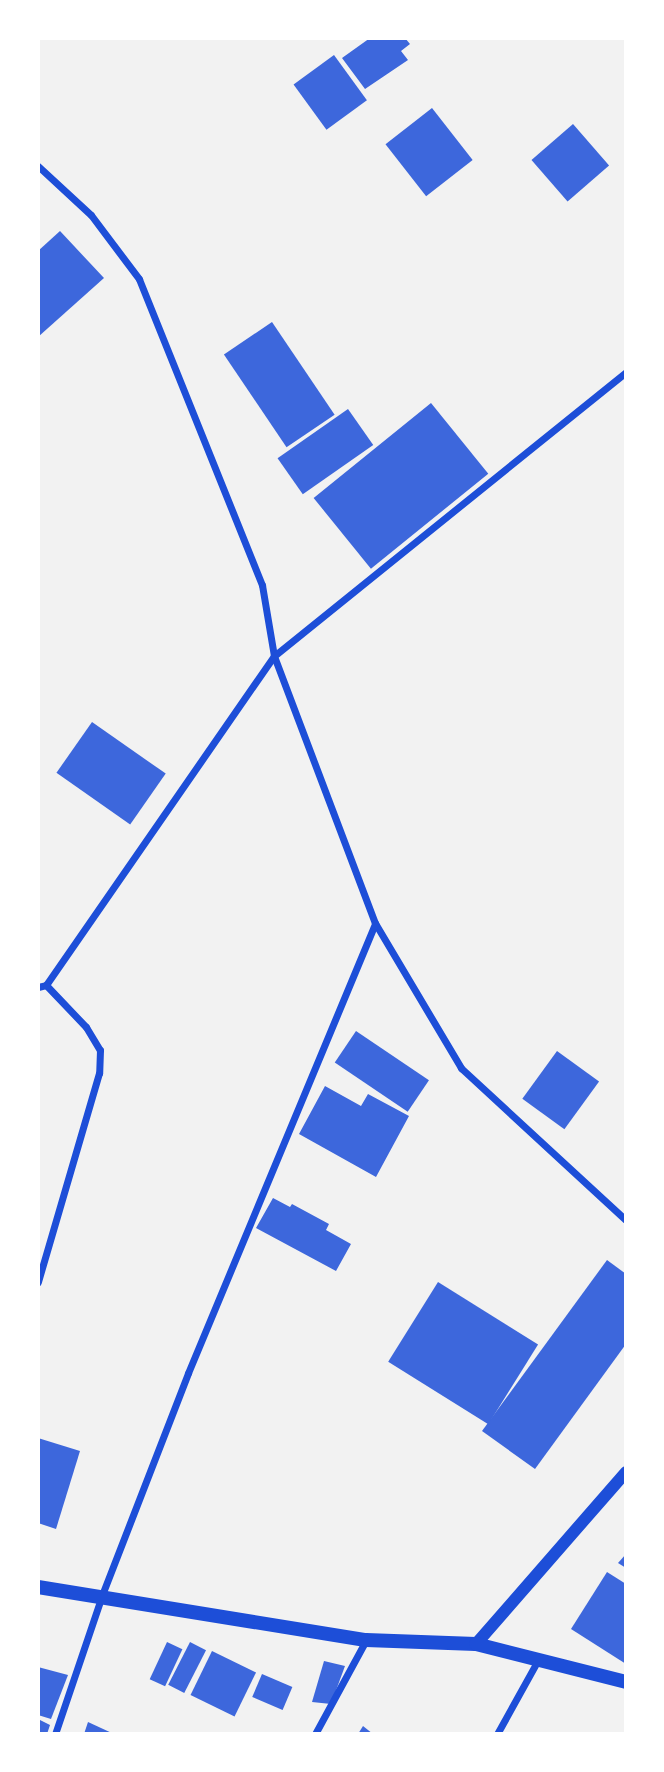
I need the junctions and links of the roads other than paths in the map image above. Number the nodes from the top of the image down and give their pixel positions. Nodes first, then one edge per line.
1 (38, 166) edge
2 (625, 372) edge
3 (274, 656) junction
4 (375, 923) junction
5 (43, 986) edge
6 (625, 1220) edge
7 (38, 1282) edge
8 (625, 1472) edge
9 (38, 1587) edge
10 (102, 1595) junction
11 (366, 1640) junction
12 (476, 1644) junction
13 (538, 1659) junction
14 (625, 1682) edge
15 (55, 1734) edge
16 (316, 1734) edge
17 (497, 1734) edge

1 - 3 street
2 - 3 street
3 - 4 street
3 - 5 street
4 - 6 street
4 - 10 street
5 - 7 street
8 - 12 street
9 - 10 main road
10 - 11 main road
10 - 15 street
11 - 12 main road
11 - 16 street
12 - 13 main road
13 - 14 main road
13 - 17 street

